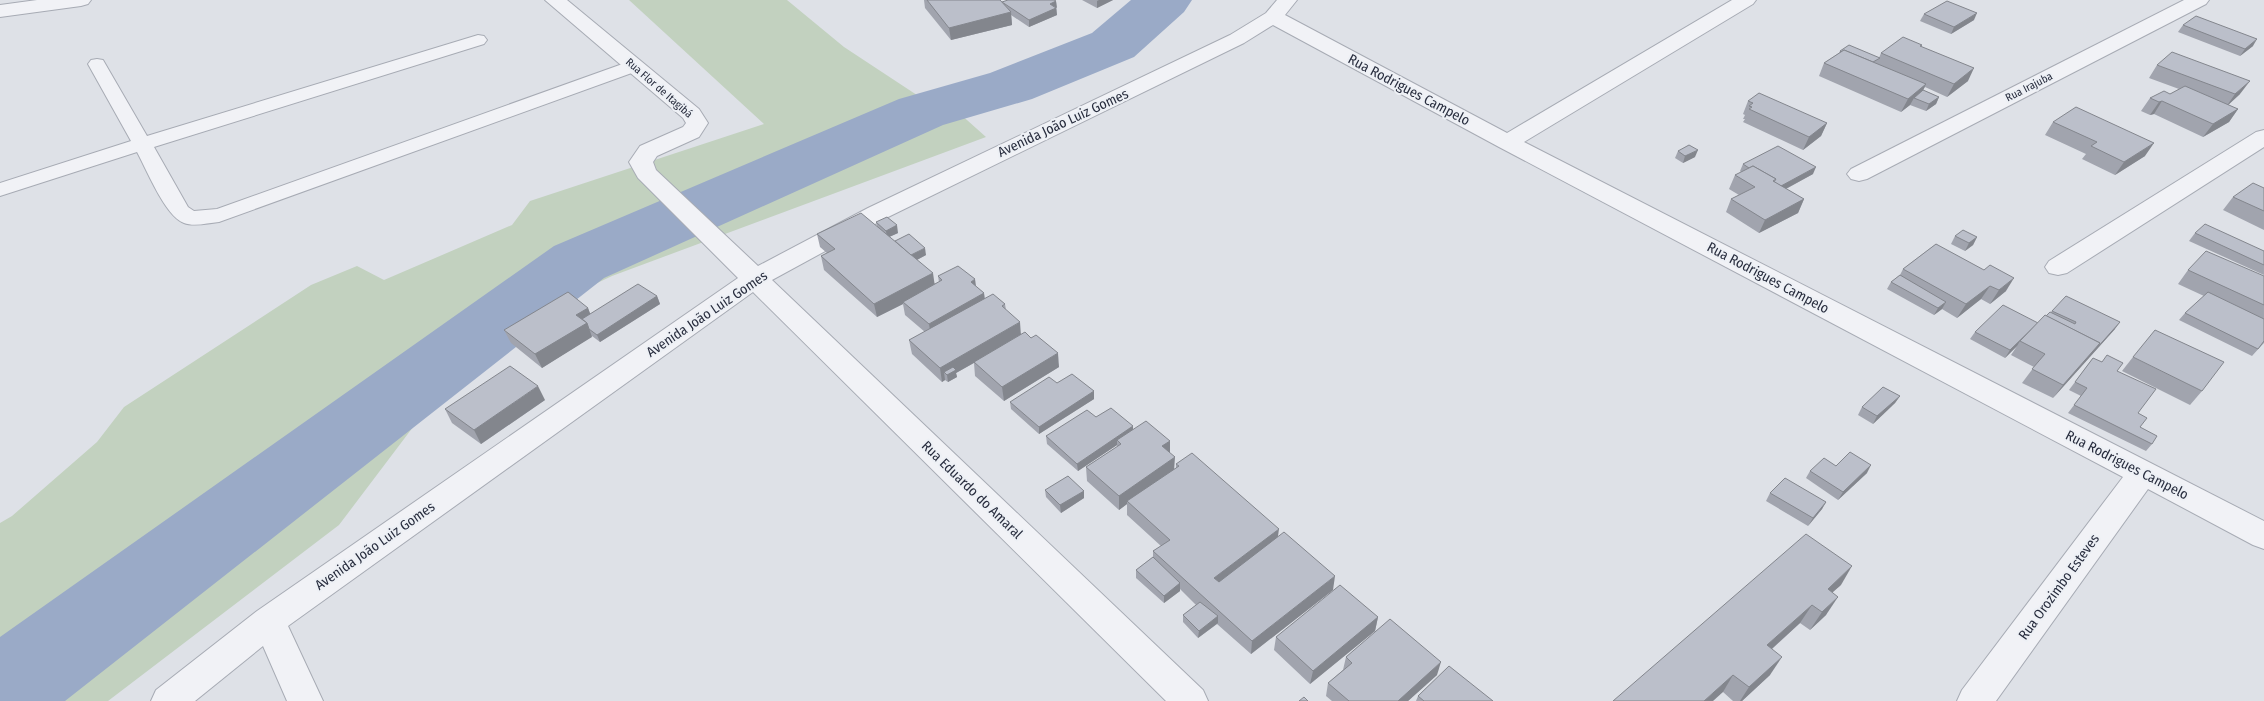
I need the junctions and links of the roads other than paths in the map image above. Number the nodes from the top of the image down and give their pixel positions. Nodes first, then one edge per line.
1 (81, 0) edge
2 (555, 0) edge
3 (1746, 0) edge
4 (2199, 0) edge
5 (1280, 9) edge
6 (0, 11) edge
7 (478, 40) dead end
8 (98, 64) dead end
9 (634, 66) junction
10 (2264, 137) edge
11 (1507, 142) junction
12 (142, 144) junction
13 (646, 173) joint
14 (1859, 174) dead end
15 (0, 190) edge
16 (2058, 268) dead end
17 (754, 279) junction
18 (2143, 473) junction
19 (2264, 536) edge
20 (269, 621) junction
21 (1186, 700) edge
22 (169, 701) edge
23 (305, 701) edge
24 (1975, 701) edge

1 - 6 street
2 - 9 street, Rua Flor de Itagibá
3 - 11 street
4 - 14 street, Rua Irajuba
5 - 11 street, Rua Rodrigues Campelo
5 - 17 street, Avenida João Luiz Gomes
7 - 12 lane
8 - 12 lane
9 - 12 lane
9 - 13 street, Rua Flor de Itagibá
10 - 16 street
11 - 18 street, Rua Rodrigues Campelo
12 - 15 lane
13 - 17 street, Rua Eduardo do Amaral
17 - 20 street, Avenida João Luiz Gomes
17 - 21 street, Rua Eduardo do Amaral
18 - 19 street, Rua Rodrigues Campelo
18 - 24 street, Rua Orozimbo Esteves
20 - 22 street, Avenida João Luiz Gomes
20 - 23 street

